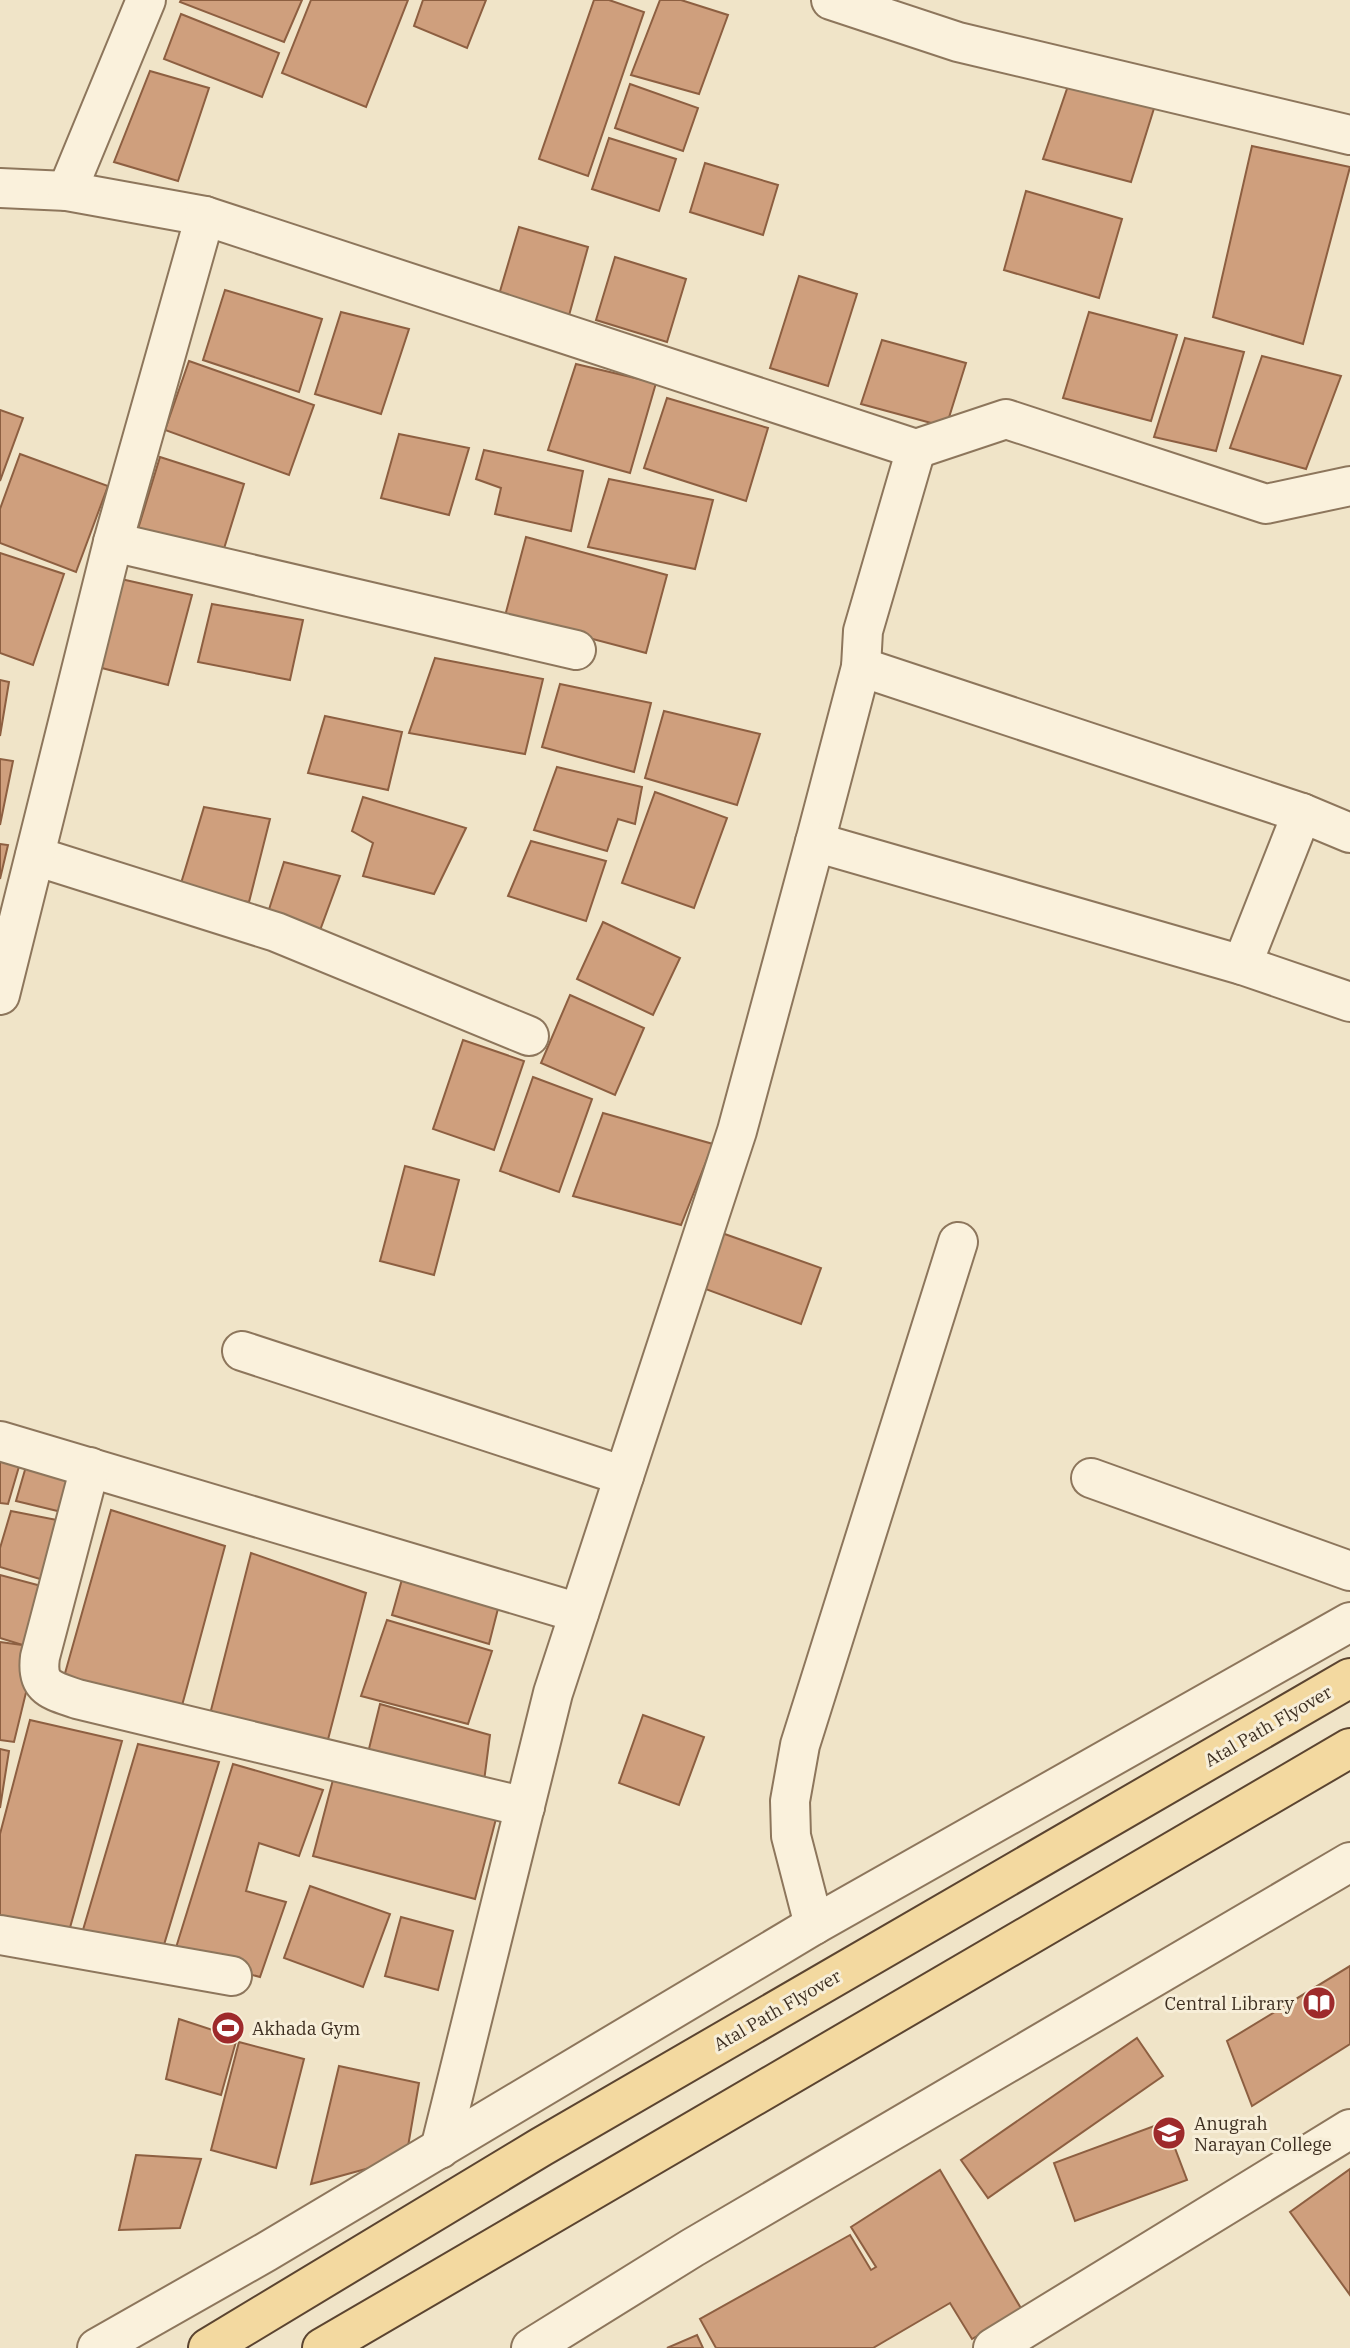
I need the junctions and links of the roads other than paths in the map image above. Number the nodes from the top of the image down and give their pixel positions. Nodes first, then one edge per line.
1 (146, 0) edge
2 (831, 0) edge
3 (1350, 135) edge
4 (0, 188) edge
5 (67, 191) junction
6 (205, 216) junction
7 (916, 449) junction
8 (1350, 486) edge
9 (114, 541) junction
10 (576, 650) dead end
11 (861, 667) junction
12 (1302, 813) junction
13 (1350, 833) edge
14 (815, 842) junction
15 (35, 856) junction
16 (1242, 965) junction
17 (0, 995) edge
18 (1350, 1002) edge
19 (529, 1036) dead end
20 (958, 1242) dead end
21 (242, 1351) dead end
22 (0, 1440) edge
23 (90, 1467) junction
24 (624, 1476) junction
25 (1091, 1478) dead end
26 (1350, 1571) edge
27 (579, 1613) junction
28 (1350, 1622) edge
29 (1350, 1678) edge
30 (1350, 1748) edge
31 (525, 1807) junction
32 (1350, 1862) edge
33 (814, 1925) junction
34 (0, 1936) edge
35 (232, 1976) dead end
36 (1350, 2129) edge
37 (440, 2149) junction
38 (97, 2348) edge
39 (208, 2348) edge
40 (322, 2348) edge
41 (531, 2348) edge
42 (993, 2348) edge

1 - 5 street
2 - 3 street
4 - 5 street
5 - 6 street
6 - 7 street
6 - 9 street
7 - 8 street
7 - 11 street
9 - 10 street
9 - 15 street
11 - 12 street
11 - 14 street
12 - 13 street
12 - 16 street
14 - 16 street
14 - 24 street
15 - 17 street
15 - 19 street
16 - 18 street
20 - 33 street
21 - 24 street
22 - 23 street
23 - 27 street
23 - 31 street
24 - 27 street
25 - 26 street
27 - 31 street
28 - 33 street
29 - 39 main road, Atal Path Flyover
30 - 40 main road
31 - 37 street
32 - 41 street
33 - 37 street
34 - 35 street
36 - 42 street
37 - 38 street

